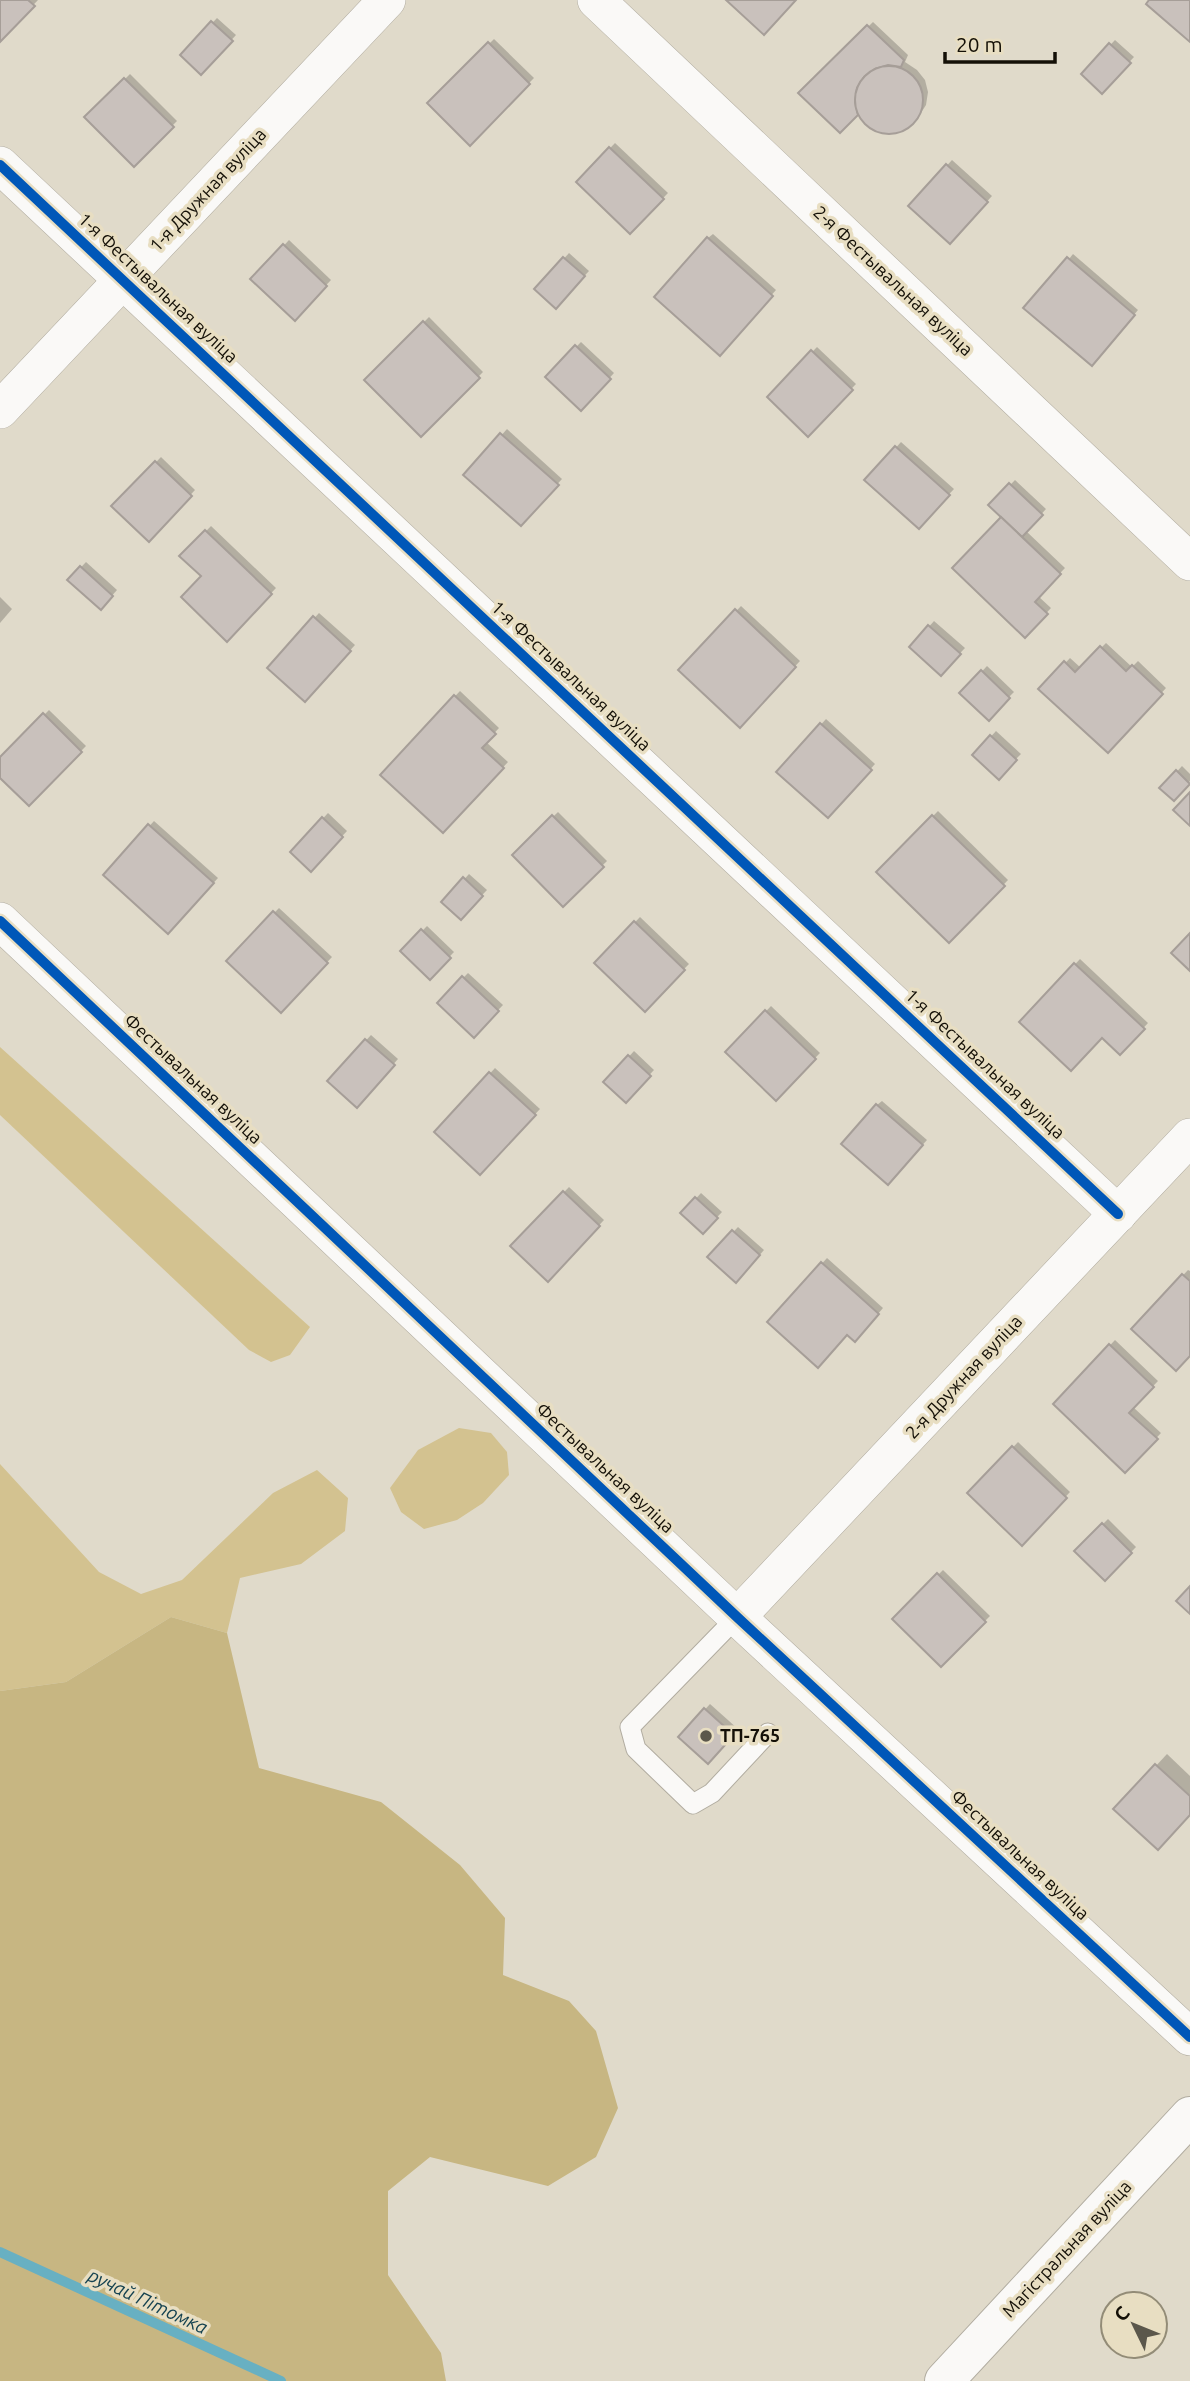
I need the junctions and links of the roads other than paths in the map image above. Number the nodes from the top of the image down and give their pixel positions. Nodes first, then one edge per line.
1 (387, 0) edge
2 (596, 0) edge
3 (0, 165) edge
4 (123, 279) junction
5 (0, 410) edge
6 (1190, 562) edge
7 (0, 921) edge
8 (1190, 1137) edge
9 (1118, 1214) junction
10 (737, 1617) junction
11 (768, 1733) dead end
12 (1190, 2037) edge
13 (1190, 2116) edge
14 (944, 2381) edge

1 - 4 street, 1-я Дружная вуліца
2 - 6 street, 2-я Фестывальная вуліца
3 - 4 street, 1-я Фестывальная вуліца
4 - 5 street, 1-я Дружная вуліца
4 - 9 street, 1-я Фестывальная вуліца
7 - 10 street, Фестывальная вуліца
8 - 9 street, 2-я Дружная вуліца
9 - 10 street, 2-я Дружная вуліца
10 - 11 lane
10 - 12 street, Фестывальная вуліца
13 - 14 street, Магістральная вуліца

